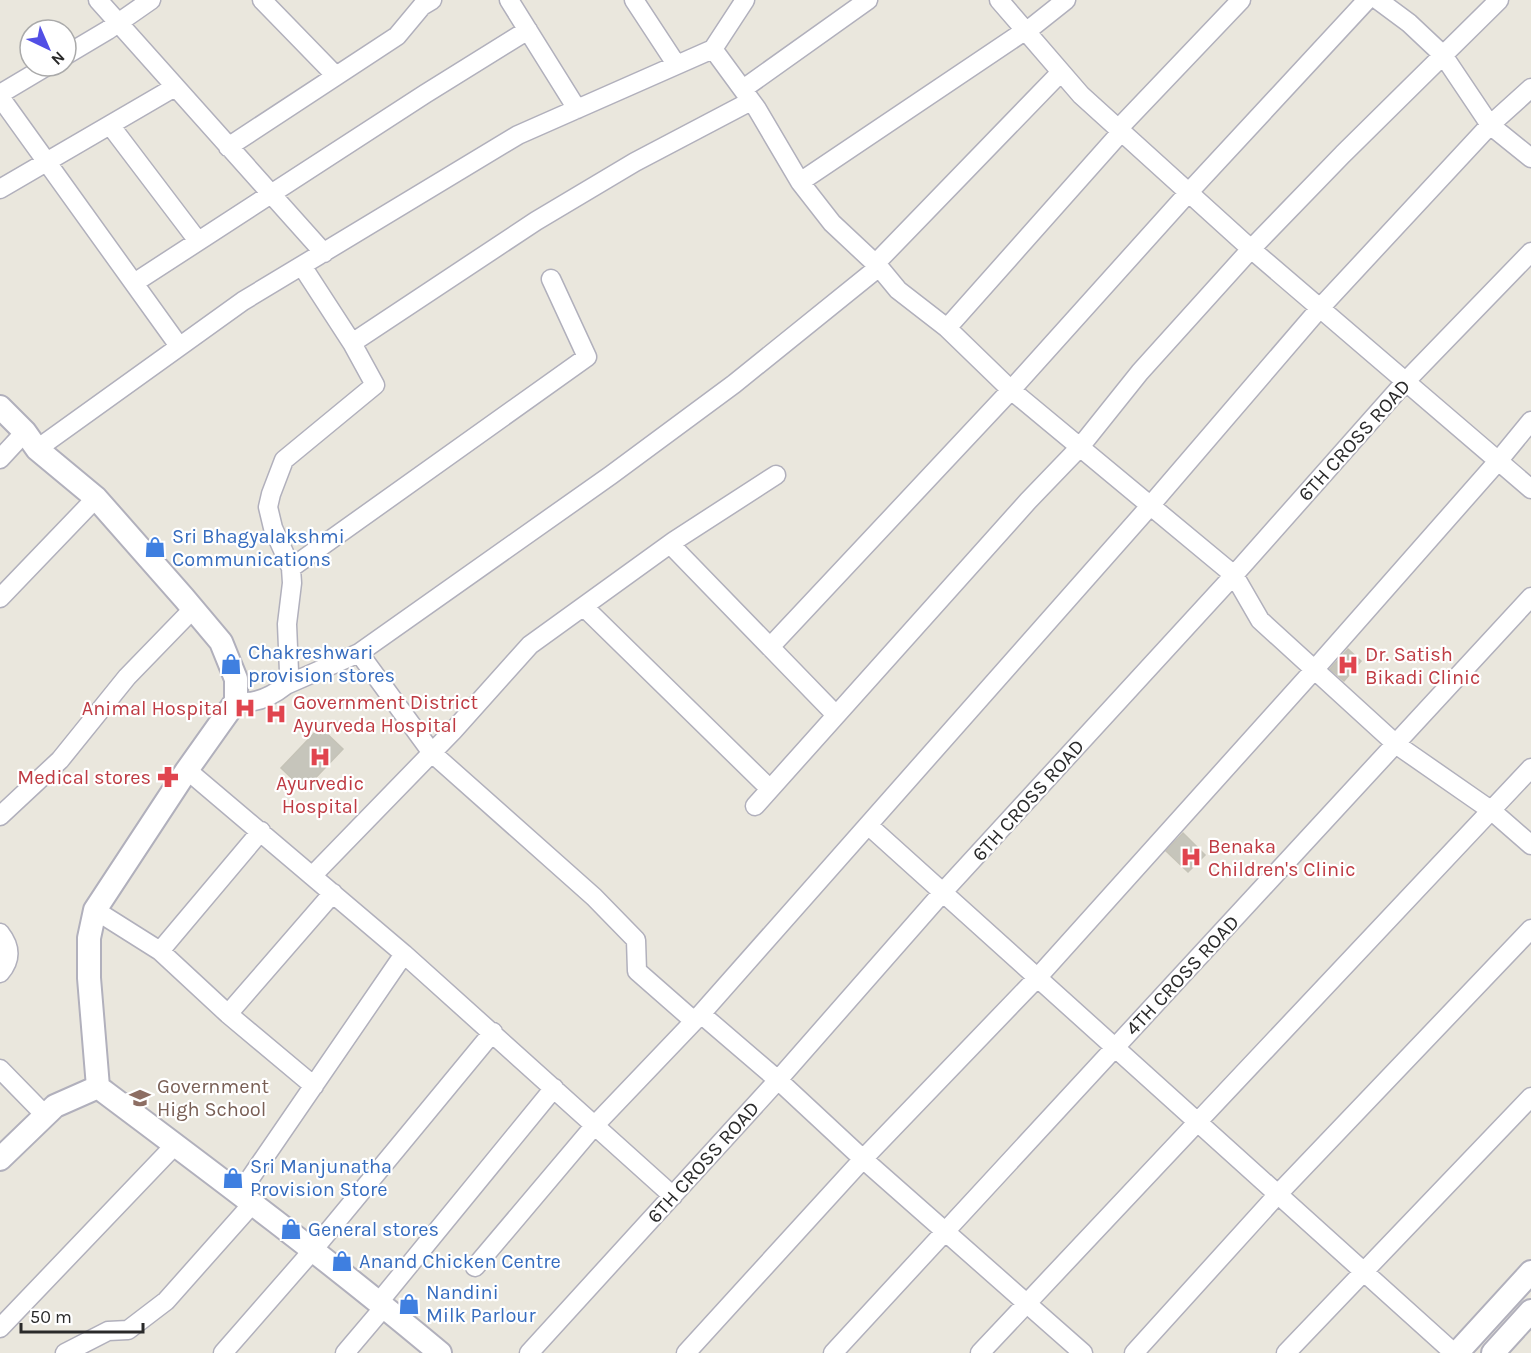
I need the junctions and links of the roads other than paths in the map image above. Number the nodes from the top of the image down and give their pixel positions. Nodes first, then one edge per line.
1 (98, 0) edge
2 (151, 0) edge
3 (262, 0) edge
4 (432, 0) edge
5 (509, 0) edge
6 (634, 0) edge
7 (745, 0) edge
8 (868, 0) edge
9 (999, 0) edge
10 (1066, 0) edge
11 (1241, 0) edge
12 (1367, 0) edge
13 (1378, 0) edge
14 (1499, 0) edge
15 (118, 23) junction
16 (528, 30) junction
17 (1027, 31) junction
18 (78, 48) edge
19 (712, 49) junction
20 (1443, 55) junction
21 (676, 64) junction
22 (1061, 72) junction
23 (336, 76) junction
24 (28, 78) edge
25 (175, 87) junction
26 (1531, 88) edge
27 (0, 95) edge
28 (747, 95) junction
29 (577, 109) junction
30 (110, 125) junction
31 (1490, 125) junction
32 (1120, 130) junction
33 (228, 147) junction
34 (1531, 158) edge
35 (46, 161) junction
36 (800, 182) junction
37 (0, 189) edge
38 (1189, 192) junction
39 (271, 194) junction
40 (198, 241) junction
41 (1251, 249) junction
42 (1531, 252) edge
43 (324, 253) junction
44 (302, 266) junction
45 (877, 266) junction
46 (551, 279) dead end
47 (134, 283) junction
48 (1320, 308) junction
49 (947, 328) junction
50 (352, 343) junction
51 (180, 346) junction
52 (1406, 381) junction
53 (1011, 390) junction
54 (0, 407) edge
55 (1531, 422) edge
56 (31, 440) junction
57 (1080, 447) junction
58 (0, 459) edge
59 (1499, 460) junction
60 (776, 475) dead end
61 (1531, 489) edge
62 (96, 498) junction
63 (1150, 506) junction
64 (670, 544) junction
65 (291, 568) junction
66 (1234, 575) junction
67 (1531, 597) edge
68 (0, 598) edge
69 (584, 607) junction
70 (193, 609) junction
71 (770, 647) junction
72 (359, 653) junction
73 (1314, 670) junction
74 (286, 685) junction
75 (236, 702) junction
76 (836, 715) junction
77 (1397, 745) junction
78 (432, 753) junction
79 (1531, 768) edge
80 (188, 770) junction
81 (770, 789) junction
82 (755, 806) dead end
83 (1492, 811) junction
84 (0, 816) edge
85 (868, 825) junction
86 (261, 831) junction
87 (1531, 845) edge
88 (313, 875) junction
89 (943, 892) junction
90 (333, 893) junction
91 (95, 910) junction
92 (1531, 929) edge
93 (0, 933) edge
94 (160, 951) junction
95 (404, 954) junction
96 (0, 973) edge
97 (1038, 977) junction
98 (228, 1014) junction
99 (697, 1017) junction
100 (493, 1032) junction
101 (1115, 1047) junction
102 (0, 1069) edge
103 (778, 1080) junction
104 (314, 1086) junction
105 (98, 1087) junction
106 (554, 1088) junction
107 (1531, 1097) edge
108 (45, 1114) junction
109 (1198, 1122) junction
110 (595, 1125) junction
111 (175, 1144) junction
112 (0, 1159) edge
113 (863, 1159) junction
114 (1279, 1193) junction
115 (673, 1196) junction
116 (247, 1198) junction
117 (944, 1231) junction
118 (313, 1250) junction
119 (475, 1267) dead end
120 (1365, 1271) junction
121 (1531, 1272) edge
122 (382, 1304) junction
123 (1027, 1304) junction
124 (1531, 1311) edge
125 (3, 1320) edge
126 (65, 1353) edge
127 (223, 1353) edge
128 (345, 1353) edge
129 (440, 1353) edge
130 (529, 1353) edge
131 (686, 1353) edge
132 (833, 1353) edge
133 (980, 1353) edge
134 (1083, 1353) edge
135 (1134, 1353) edge
136 (1286, 1353) edge
137 (1456, 1353) edge
138 (1493, 1353) edge

1 - 15 street
2 - 15 street
3 - 23 street
4 - 23 street
5 - 16 street
6 - 21 street
7 - 19 street
8 - 28 street
9 - 17 street
10 - 17 street
11 - 32 street
12 - 38 street
13 - 20 street
14 - 20 street
15 - 18 street
15 - 25 street
16 - 29 street
16 - 39 street
17 - 22 street
17 - 36 street
19 - 21 street
19 - 28 street
20 - 31 street
20 - 41 street
21 - 29 street
22 - 32 street
22 - 45 street
23 - 33 street
24 - 27 street
25 - 30 street
25 - 33 street
26 - 31 street
27 - 35 street
28 - 36 street
28 - 50 street
29 - 43 street
30 - 35 street
30 - 40 street
31 - 34 street
31 - 48 street
32 - 38 street
32 - 49 street
33 - 39 street
35 - 37 street
35 - 47 street
36 - 45 street
38 - 41 street
38 - 53 street
39 - 40 street
39 - 43 street
40 - 47 street
41 - 48 street
41 - 57 street
42 - 52 street, 6TH CROSS ROAD
43 - 44 street
44 - 50 street
44 - 51 street
45 - 49 street
45 - 72 street
46 - 65 street
47 - 51 street
48 - 52 street
48 - 63 street
49 - 53 street
50 - 65 street
51 - 56 street
52 - 59 street
52 - 66 street, 6TH CROSS ROAD
53 - 57 street
53 - 71 street
54 - 56 street
55 - 59 street
56 - 58 street
56 - 62 street
57 - 63 street
57 - 76 street
59 - 61 street
59 - 73 street
60 - 64 street
62 - 68 street
62 - 70 street
63 - 66 street
63 - 85 street
64 - 69 street
64 - 71 street
65 - 74 street
66 - 73 street
66 - 89 street, 6TH CROSS ROAD
67 - 77 street, 4TH CROSS ROAD
69 - 78 street
69 - 81 street
70 - 75 street
70 - 84 street
71 - 76 street
72 - 74 street
72 - 78 street
73 - 77 street
73 - 97 street
74 - 75 street
75 - 80 street
76 - 81 street
77 - 83 street
77 - 101 street, 4TH CROSS ROAD
78 - 88 street
78 - 99 street
79 - 83 street
80 - 86 street
80 - 91 street
81 - 82 street
83 - 87 street
83 - 109 street
85 - 89 street
85 - 99 street
86 - 88 street
86 - 94 street
88 - 90 street
89 - 97 street
89 - 103 street, 6TH CROSS ROAD
90 - 95 street
90 - 98 street
91 - 94 street
91 - 105 street
92 - 114 street
93 - 96 street
94 - 98 street
95 - 100 street
95 - 104 street
97 - 101 street
97 - 113 street
98 - 104 street
99 - 103 street
99 - 110 street
100 - 106 street
100 - 118 street
101 - 109 street
101 - 117 street, 4TH CROSS ROAD
102 - 108 street
103 - 113 street
103 - 115 street, 6TH CROSS ROAD
104 - 116 street
105 - 108 street
105 - 111 street
106 - 110 street
106 - 122 street
107 - 120 street
108 - 112 street
109 - 114 street
109 - 123 street
110 - 115 street
110 - 119 street
111 - 116 street
111 - 125 street
113 - 117 street
113 - 131 street
114 - 120 street
114 - 135 street
115 - 130 street, 6TH CROSS ROAD
116 - 118 street
116 - 126 street
117 - 123 street
117 - 132 street, 4TH CROSS ROAD
118 - 122 street
118 - 127 street
120 - 136 street
120 - 137 street
121 - 137 street
122 - 128 street
122 - 129 street
123 - 133 street
123 - 134 street
124 - 138 street

